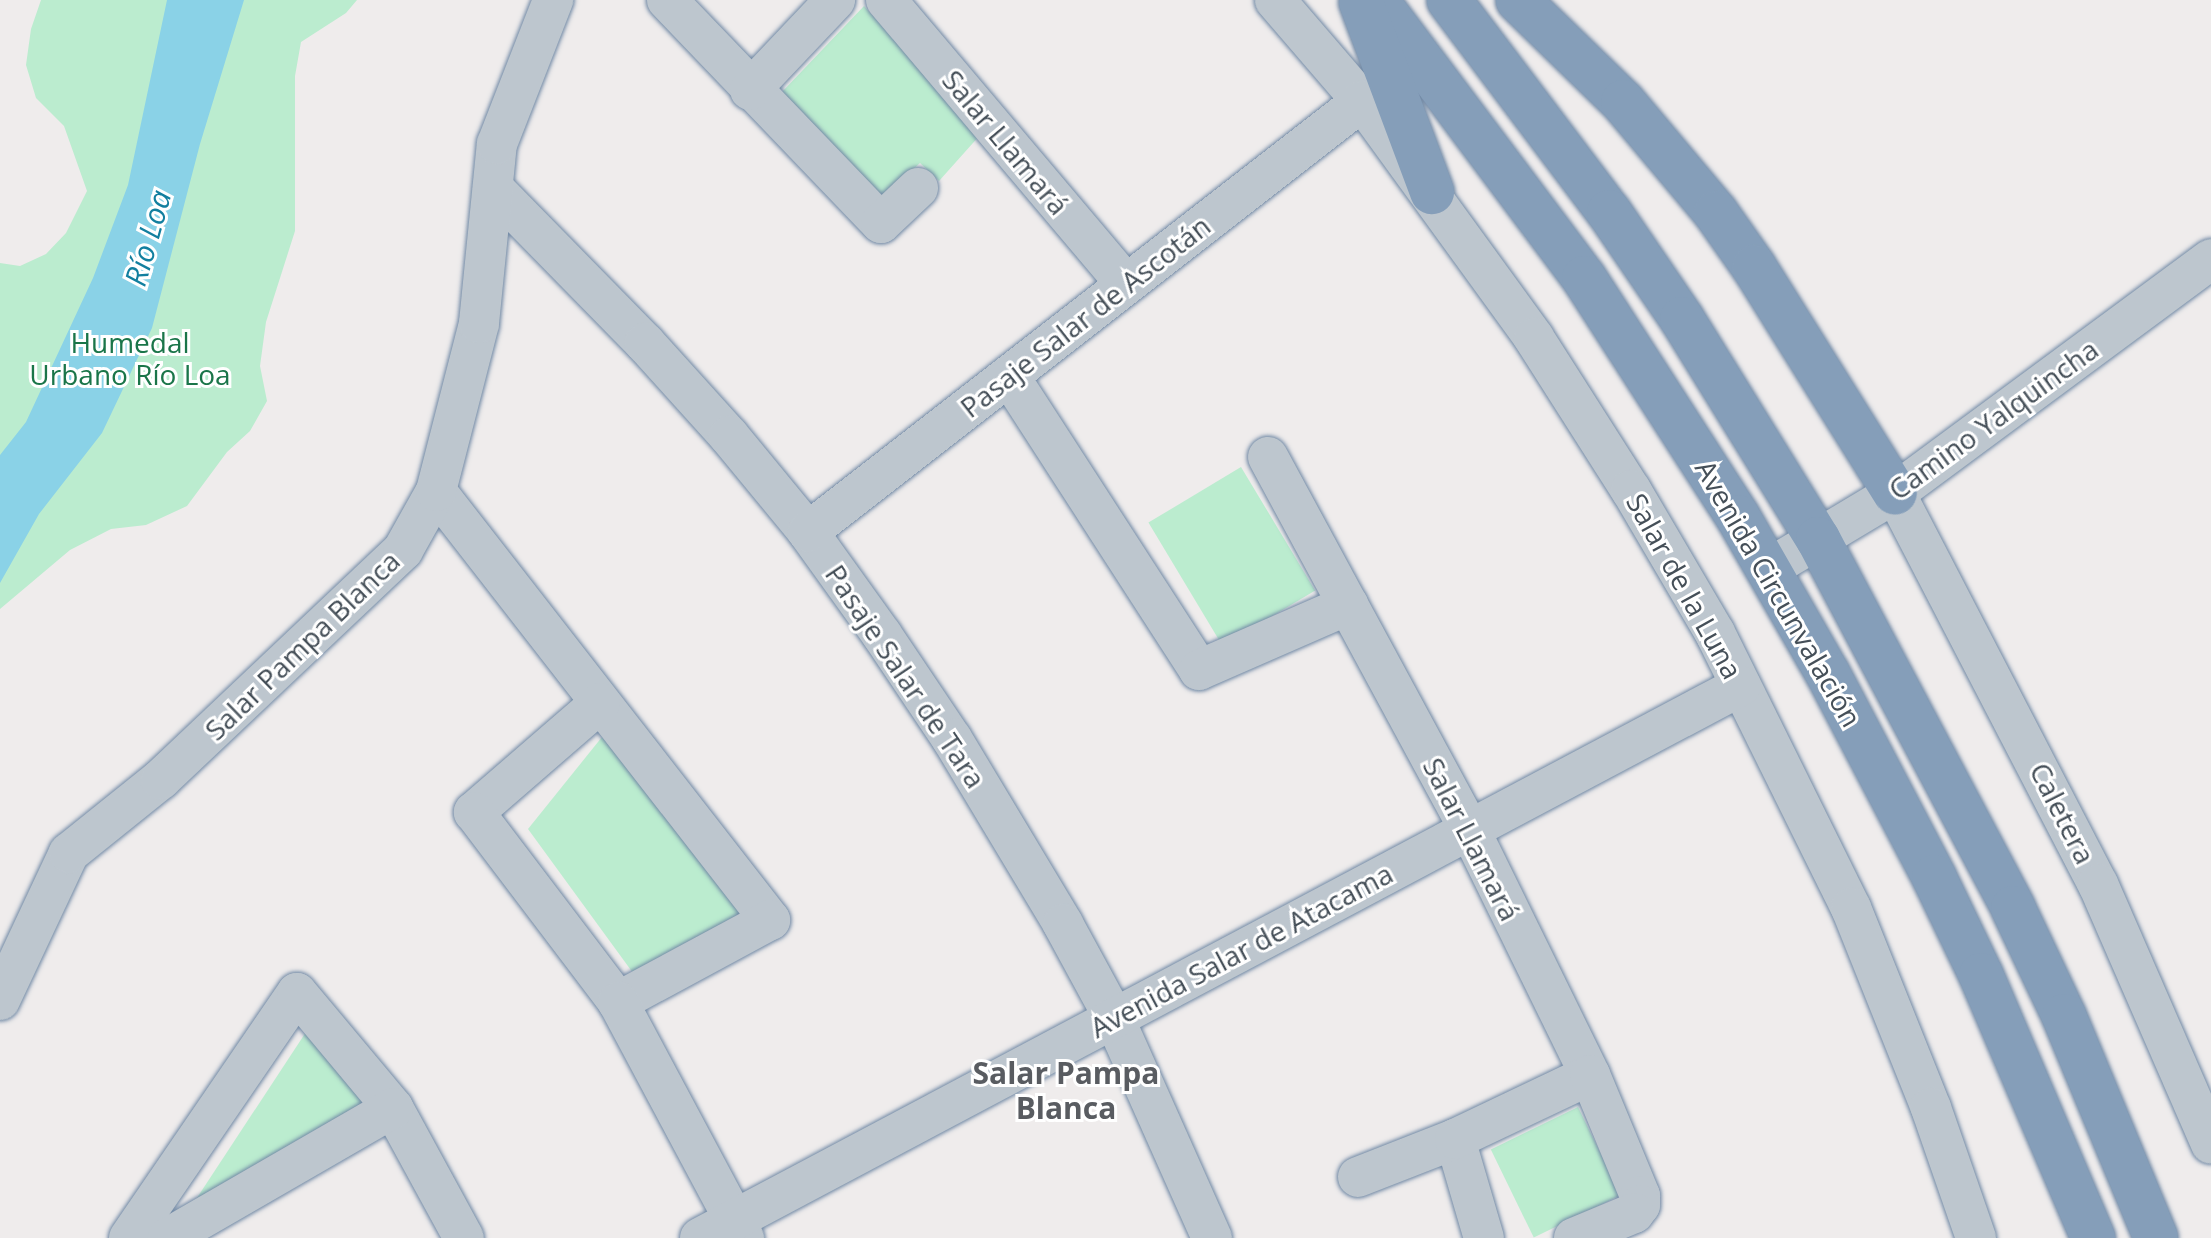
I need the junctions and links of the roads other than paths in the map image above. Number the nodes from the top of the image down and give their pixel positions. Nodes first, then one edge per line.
1 (553, 0) edge
2 (667, 0) edge
3 (835, 0) edge
4 (886, 0) edge
5 (1275, 0) edge
6 (1360, 0) edge
7 (1376, 0) edge
8 (1449, 0) edge
9 (1518, 0) edge
10 (750, 90) junction
11 (1362, 101) junction
12 (493, 188) junction
13 (918, 188) dead end
14 (1432, 192) junction
15 (2211, 259) edge
16 (1126, 284) junction
17 (1009, 376) junction
18 (1268, 457) dead end
19 (436, 491) junction
20 (1895, 493) junction
21 (808, 532) junction
22 (1818, 539) junction
23 (1768, 569) junction
24 (1348, 605) junction
25 (1741, 686) junction
26 (600, 703) junction
27 (1469, 828) junction
28 (0, 1000) edge
29 (618, 1002) junction
30 (1114, 1018) junction
31 (1590, 1075) junction
32 (393, 1108) junction
33 (1455, 1139) junction
34 (2211, 1144) edge
35 (1358, 1177) dead end
36 (740, 1228) edge
37 (129, 1238) edge
38 (168, 1238) edge
39 (464, 1238) edge
40 (700, 1238) edge
41 (1212, 1238) edge
42 (1484, 1238) edge
43 (1574, 1238) edge
44 (1976, 1238) edge
45 (2093, 1238) edge
46 (2156, 1238) edge

1 - 12 street, Salar Pampa Blanca
2 - 10 street
3 - 10 street
4 - 16 street, Salar Llamará
5 - 11 street, Salar de la Luna
6 - 14 highway
7 - 23 highway, Avenida Circunvalación
8 - 22 highway, Avenida Circunvalación
9 - 20 highway
10 - 13 street
11 - 14 street, Salar de la Luna
11 - 16 street, Pasaje Salar de Ascotán
12 - 19 street, Salar Pampa Blanca
12 - 21 street, Pasaje Salar de Tara
14 - 25 street, Salar de la Luna
15 - 20 street, Camino Yalquincha
16 - 17 street, Pasaje Salar de Ascotán
17 - 21 street, Pasaje Salar de Ascotán
17 - 24 street
18 - 24 street, Salar Llamará
19 - 26 street
19 - 28 street, Salar Pampa Blanca
20 - 22 street, Camino Yalquincha
20 - 34 street, Caletera
21 - 30 street, Pasaje Salar de Tara
22 - 23 street, Camino Yalquincha
22 - 46 highway, Avenida Circunvalación
23 - 45 highway, Avenida Circunvalación
24 - 27 street, Salar Llamará
25 - 27 street, Avenida Salar de Atacama
25 - 44 street, Salar de la Luna
26 - 29 street
26 - 29 street
27 - 30 street, Avenida Salar de Atacama
27 - 31 street, Salar Llamará
29 - 36 street
30 - 36 street, Avenida Salar de Atacama
30 - 41 street, Pasaje Salar de Tara
31 - 33 street
31 - 43 street, Salar Llamará
32 - 37 street
32 - 38 street
32 - 39 street
33 - 35 street
33 - 42 street
36 - 40 street, Avenida Salar de Atacama

